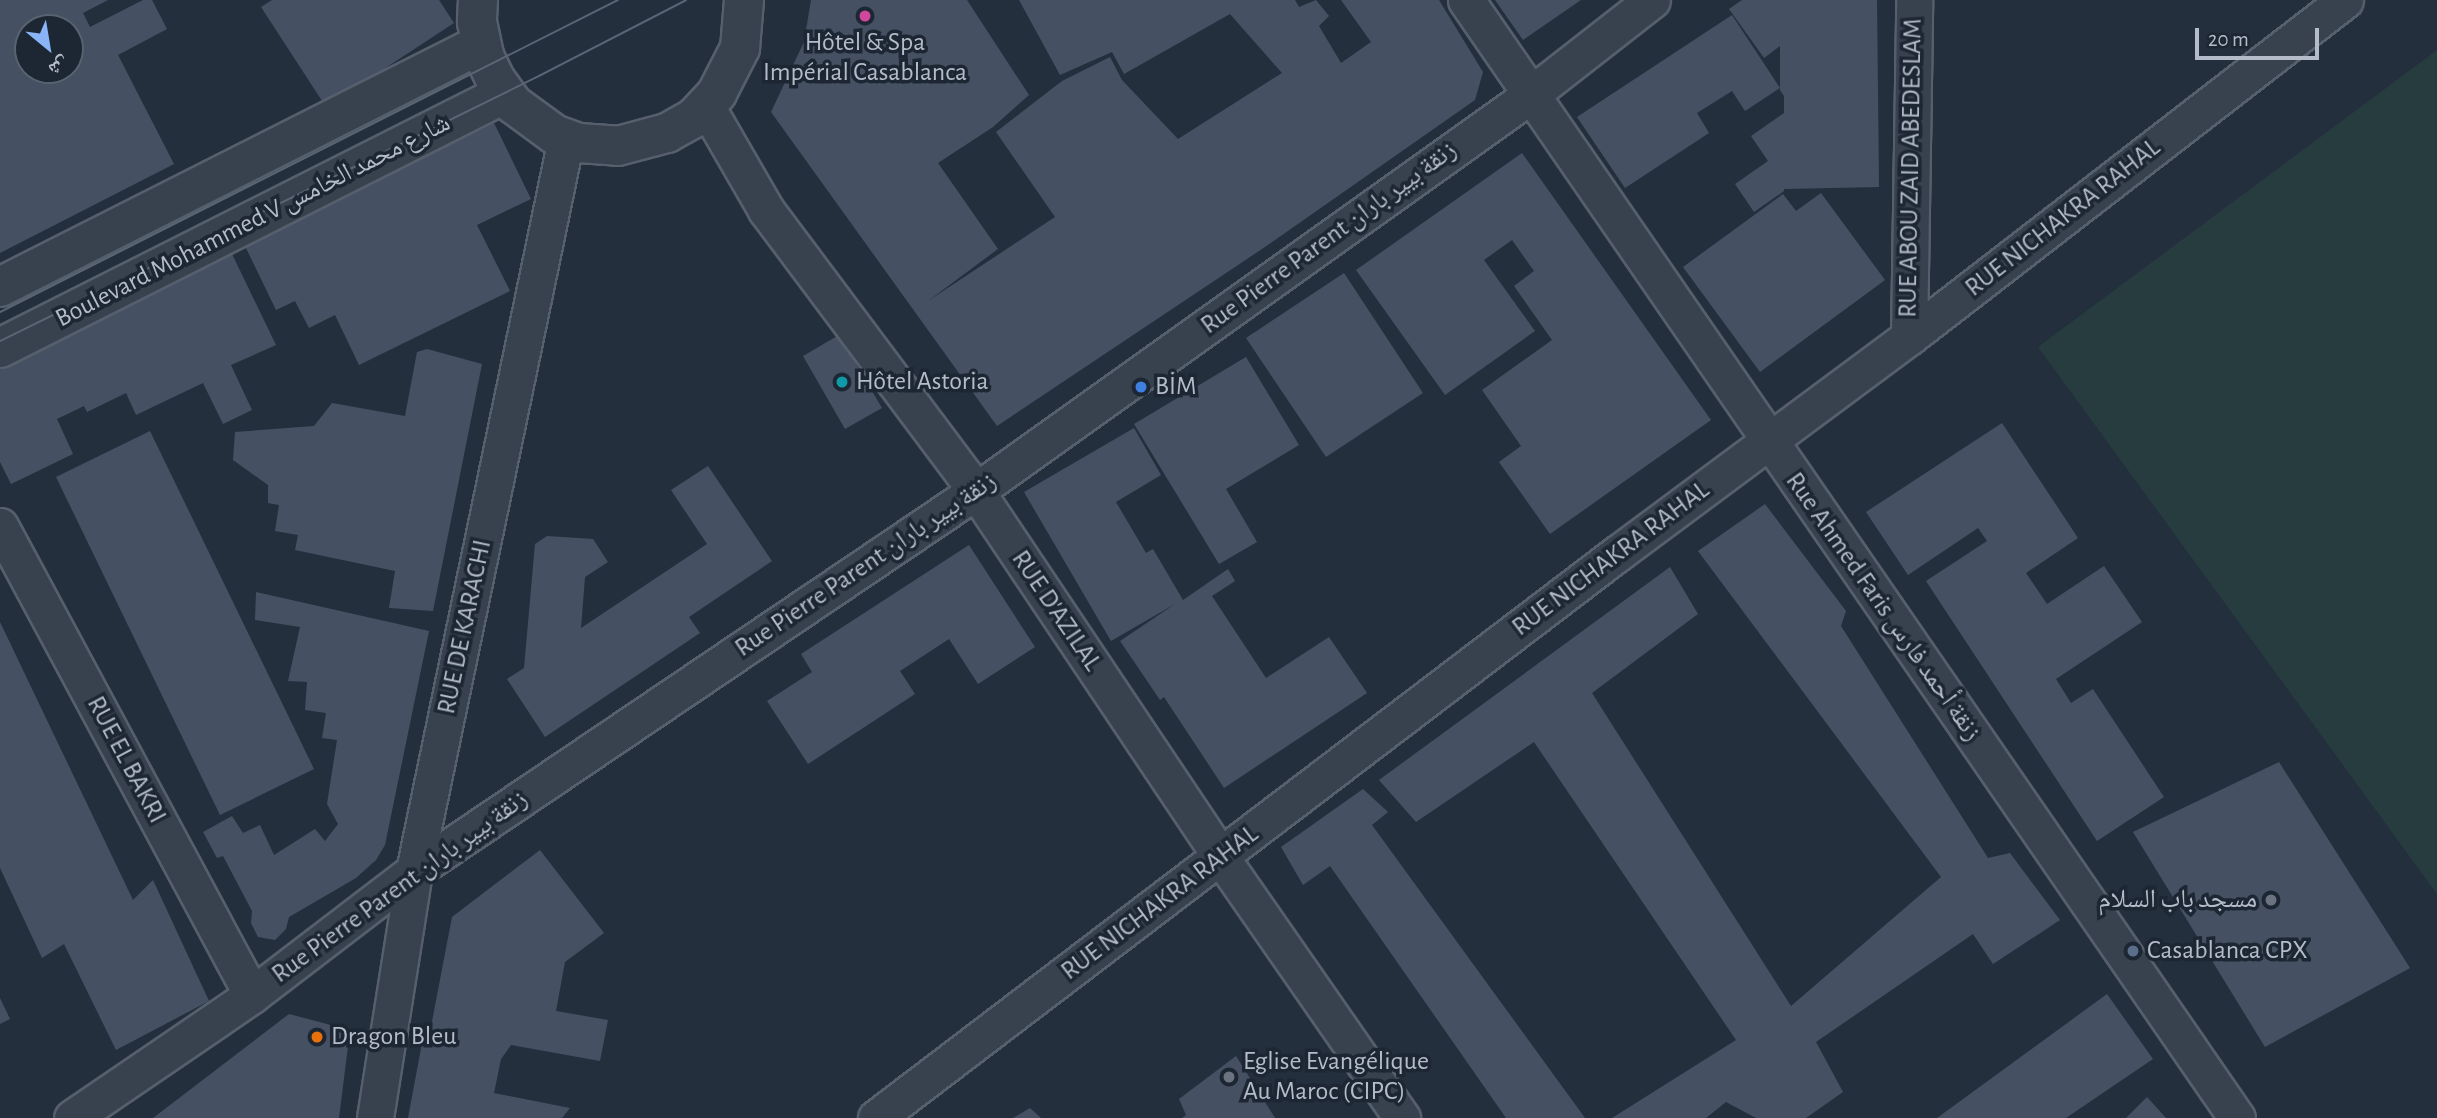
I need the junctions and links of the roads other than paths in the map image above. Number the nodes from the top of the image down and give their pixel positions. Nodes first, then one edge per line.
1 (478, 0) edge
2 (744, 0) edge
3 (1465, 0) edge
4 (1652, 0) edge
5 (1914, 0) edge
6 (2346, 0) edge
7 (481, 44) junction
8 (504, 94) junction
9 (1529, 96) junction
10 (706, 106) junction
11 (566, 139) junction
12 (0, 287) edge
13 (1909, 337) junction
14 (0, 348) edge
15 (1768, 441) junction
16 (976, 491) junction
17 (0, 526) edge
18 (1220, 856) junction
19 (414, 871) junction
20 (251, 995) junction
21 (72, 1118) edge
22 (376, 1118) edge
23 (876, 1118) edge
24 (1402, 1118) edge
25 (2237, 1118) edge

1 - 7 street
2 - 10 street
3 - 9 street, Rue Ahmed Faris زنقة أحمد فارس
4 - 9 street, Rue Pierre Parent زنقة بيير باران
5 - 13 street, RUE ABOU ZAID ABEDESLAM
6 - 13 street, RUE NICHAKRA RAHAL
7 - 8 street
7 - 12 street, Boulevard Mohammed V شارع محمد الخامس
8 - 11 street
8 - 14 street, Boulevard Mohammed V شارع محمد الخامس
9 - 15 street, Rue Ahmed Faris زنقة أحمد فارس
9 - 16 street, Rue Pierre Parent زنقة بيير باران
10 - 11 street
10 - 16 street, RUE D'AZILAL
11 - 19 street, RUE DE KARACHI
13 - 15 street, RUE NICHAKRA RAHAL
15 - 18 street, RUE NICHAKRA RAHAL
15 - 25 street, Rue Ahmed Faris زنقة أحمد فارس
16 - 18 street, RUE D'AZILAL
16 - 19 street, Rue Pierre Parent زنقة بيير باران
17 - 20 street, RUE EL BAKRI
18 - 23 street, RUE NICHAKRA RAHAL
18 - 24 street, RUE D'AZILAL
19 - 20 street, Rue Pierre Parent زنقة بيير باران
19 - 22 street, RUE DE KARACHI
20 - 21 street, Rue Pierre Parent زنقة بيير باران

